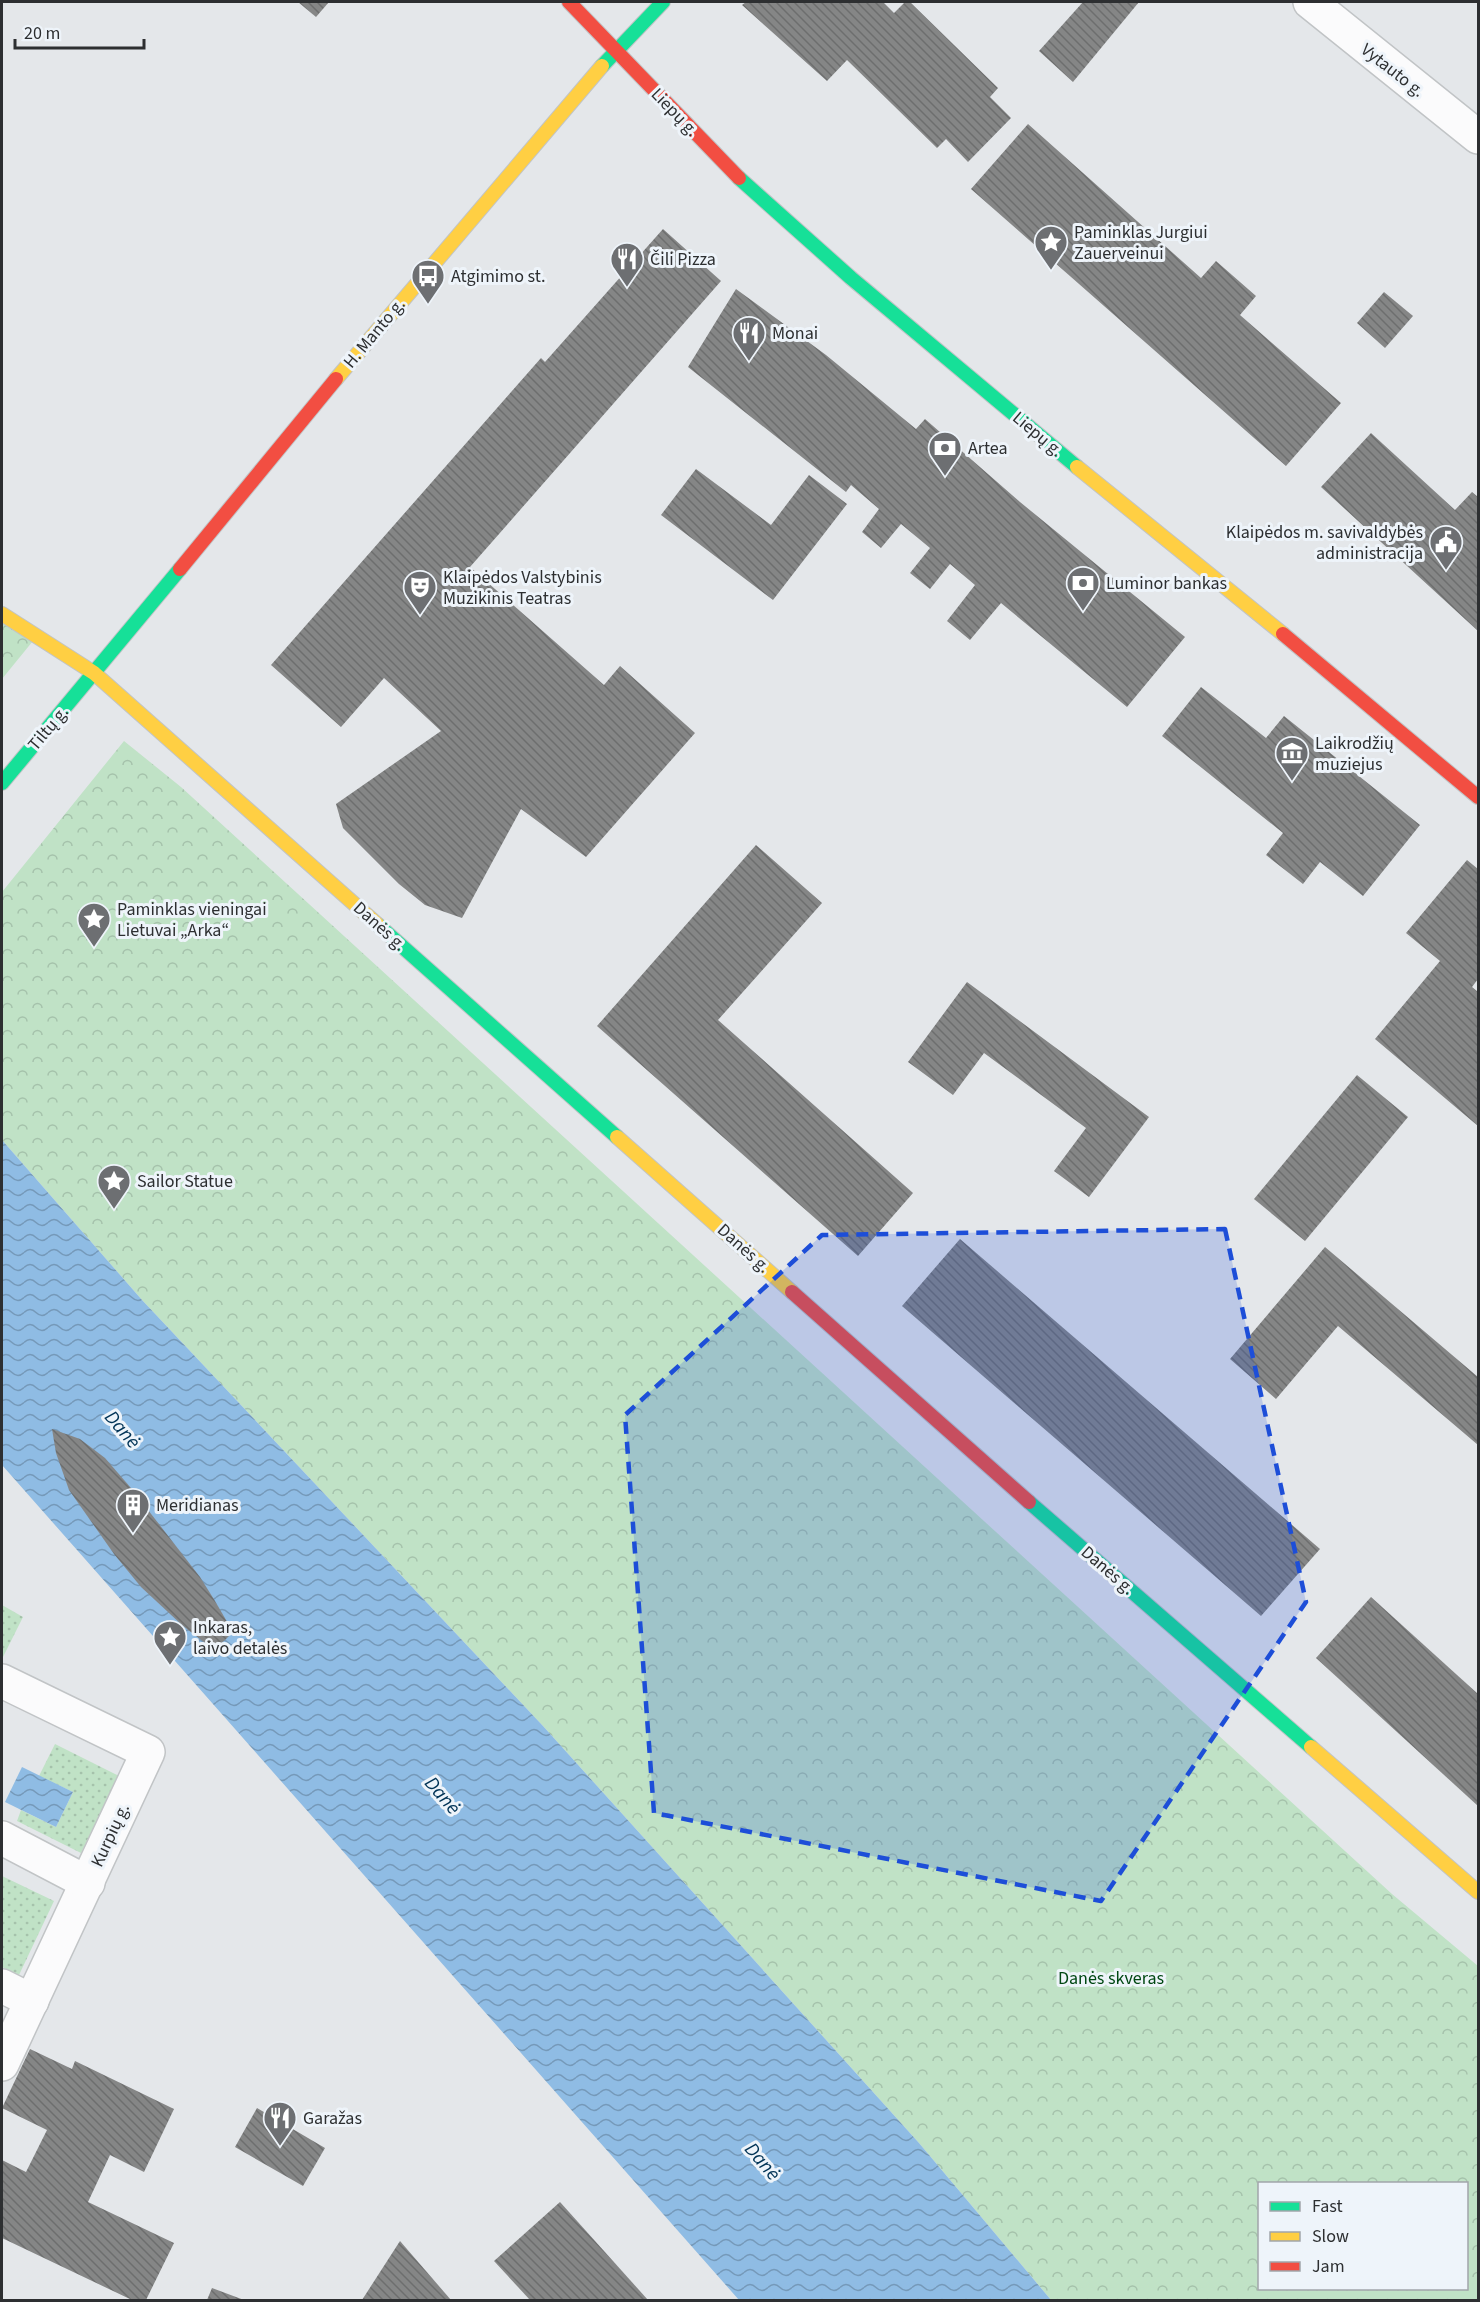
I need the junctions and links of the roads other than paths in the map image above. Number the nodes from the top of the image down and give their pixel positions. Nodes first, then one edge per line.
1 (569, 2) edge
2 (663, 2) edge
3 (1310, 2) edge
4 (616, 50) junction
5 (1479, 137) edge
6 (2, 614) edge
7 (94, 673) junction
8 (2, 783) edge
9 (1479, 797) edge
10 (2, 1681) edge
11 (2, 1838) edge
12 (88, 1883) junction
13 (1479, 1892) edge
14 (2, 1986) edge
15 (32, 2001) junction
16 (2, 2064) edge

1 - 4 street, Liepų g.
2 - 4 street, H. Manto g.
3 - 5 street, Vytauto g.
4 - 7 street, H. Manto g.
4 - 9 street, Liepų g.
6 - 7 street, Danės g.
7 - 8 street, Tiltų g.
7 - 13 street, Danės g.
10 - 12 street, Kurpių g.
11 - 12 street
12 - 15 street, Kurpių g.
14 - 15 street
15 - 16 street, Kurpių g.

